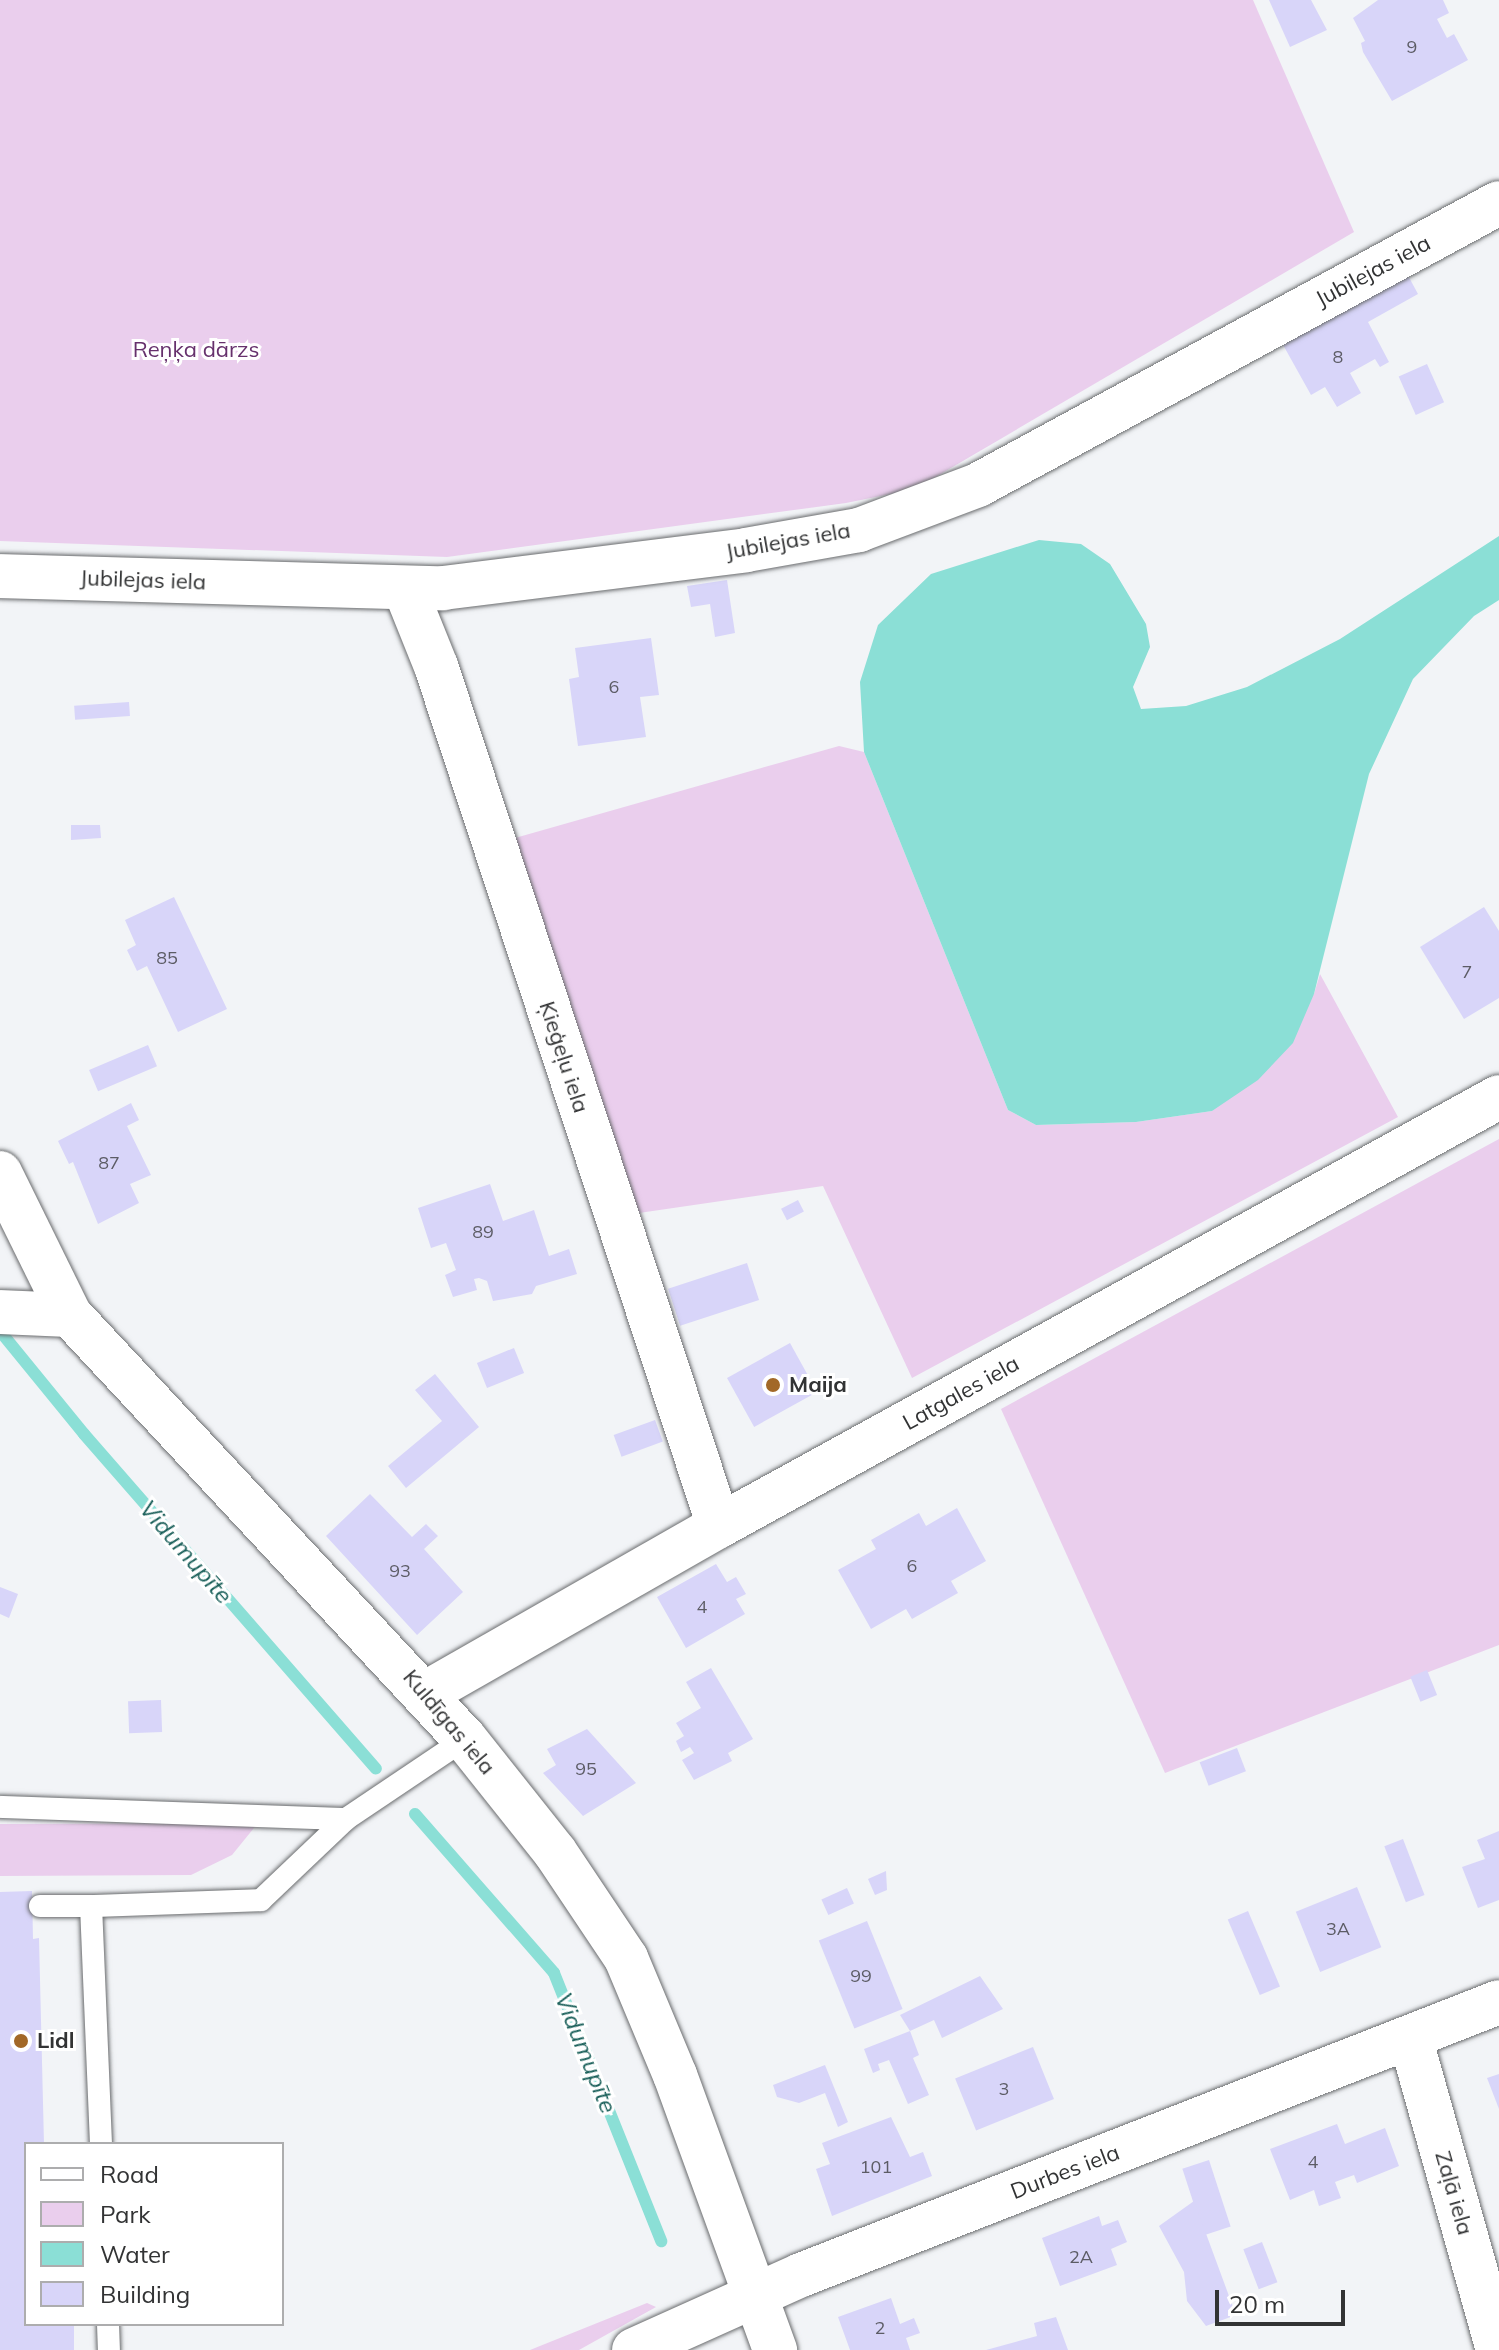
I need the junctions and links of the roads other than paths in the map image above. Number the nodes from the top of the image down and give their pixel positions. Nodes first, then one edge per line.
1 (1499, 203) edge
2 (0, 576) edge
3 (405, 589) junction
4 (1499, 1097) edge
5 (0, 1173) edge
6 (0, 1312) edge
7 (70, 1315) junction
8 (719, 1526) junction
9 (426, 1693) junction
10 (465, 1739) junction
11 (0, 1807) edge
12 (346, 1819) junction
13 (40, 1906) dead end
14 (91, 1906) junction
15 (1499, 2002) edge
16 (1410, 2037) junction
17 (101, 2142) edge
18 (754, 2296) junction
19 (108, 2326) edge
20 (109, 2350) edge
21 (634, 2350) edge
22 (775, 2350) edge
23 (1498, 2350) edge

1 - 3 street, Jubilejas iela
2 - 3 street, Jubilejas iela
3 - 8 street, Ķieģeļu iela
4 - 8 street, Latgales iela
5 - 7 street, Kuldīgas iela
6 - 7 street
7 - 9 street, Kuldīgas iela
8 - 9 street, Latgales iela
9 - 10 street, Kuldīgas iela
10 - 12 lane
10 - 18 street, Kuldīgas iela
11 - 12 lane
12 - 14 lane
13 - 14 lane
14 - 17 lane
15 - 16 street, Durbes iela
16 - 18 street, Durbes iela
16 - 23 street, Zaļā iela
18 - 21 street, Durbes iela
18 - 22 street, Kuldīgas iela
19 - 20 lane

